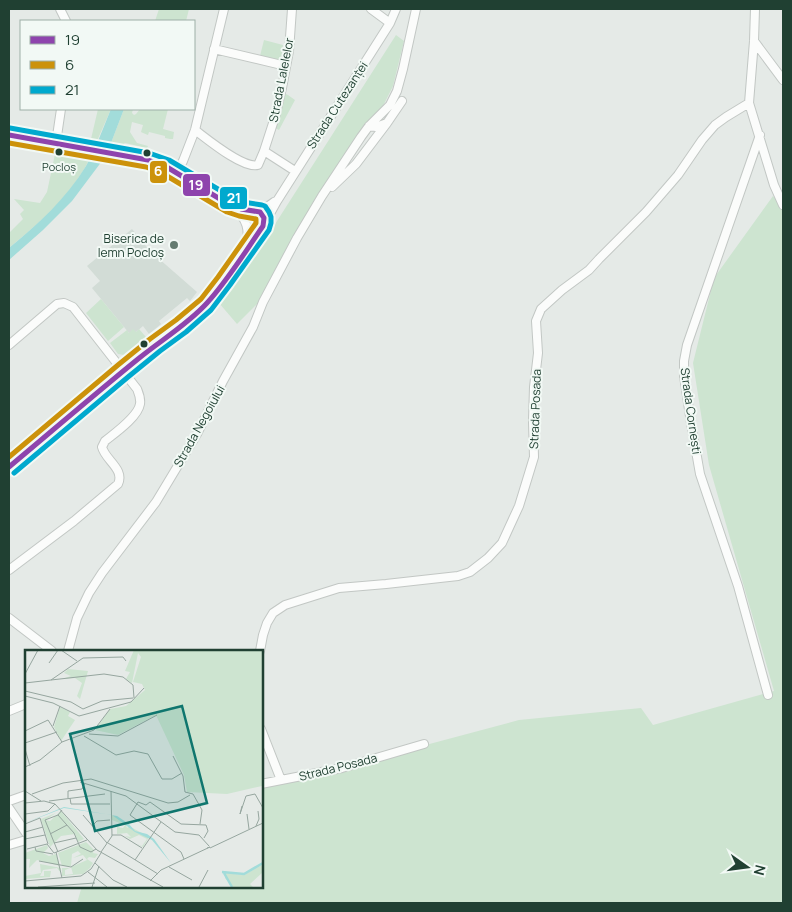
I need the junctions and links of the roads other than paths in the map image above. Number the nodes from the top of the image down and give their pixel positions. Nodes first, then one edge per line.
1 (224, 9) edge
2 (292, 9) edge
3 (371, 9) edge
4 (396, 9) edge
5 (416, 9) edge
6 (755, 9) edge
7 (390, 23) junction
8 (754, 41) junction
9 (214, 49) junction
10 (286, 66) junction
11 (783, 80) edge
12 (402, 101) dead end
13 (749, 103) junction
14 (61, 110) edge
15 (388, 123) junction
16 (369, 126) junction
17 (195, 130) junction
18 (9, 135) edge
19 (760, 135) junction
20 (56, 143) junction
21 (264, 151) junction
22 (295, 171) junction
23 (176, 172) junction
24 (323, 195) junction
25 (277, 201) junction
26 (230, 205) junction
27 (783, 205) edge
28 (254, 211) junction
29 (246, 224) junction
30 (262, 225) junction
31 (245, 251) junction
32 (9, 344) edge
33 (123, 371) junction
34 (9, 467) edge
35 (9, 570) edge
36 (9, 618) edge
37 (51, 650) edge
38 (68, 650) edge
39 (260, 650) edge
40 (768, 695) dead end
41 (25, 704) edge
42 (9, 711) edge
43 (262, 732) edge
44 (424, 744) dead end
45 (281, 780) junction
46 (262, 784) edge
47 (25, 795) edge
48 (9, 801) edge
49 (9, 808) edge
50 (25, 832) edge
51 (25, 840) edge
52 (9, 845) edge

1 - 9 street
2 - 10 street, Strada Lalelelor
3 - 7 street
4 - 7 street, Strada Cutezanței
5 - 16 street, Strada Negoiului
6 - 8 street
7 - 22 street, Strada Cutezanței
8 - 11 street
8 - 13 street
9 - 10 street
9 - 17 street
10 - 21 street, Strada Lalelelor
12 - 15 street, Strada Negoiului
13 - 19 street
13 - 39 street, Strada Posada
14 - 20 street
15 - 16 street
15 - 24 street, Strada Negoiului
16 - 24 street, Strada Negoiului
17 - 21 street
17 - 23 street
18 - 20 street
19 - 27 street
19 - 40 street, Strada Cornești
20 - 23 street
21 - 22 street
22 - 25 street, Strada Cutezanței
22 - 31 street
23 - 26 street
24 - 38 street, Strada Negoiului
25 - 28 street
25 - 30 street, Strada Cutezanței
26 - 28 street
26 - 29 street
28 - 29 street
28 - 30 street
29 - 30 street
29 - 31 street
30 - 31 street, Strada Cutezanței
31 - 33 street, Strada Cutezanței
32 - 33 street
33 - 34 street, Strada Cutezanței
33 - 35 street
36 - 37 street
41 - 42 street
43 - 45 street, Strada Posada
44 - 45 street, Strada Posada
45 - 46 street, Strada Posada
47 - 48 street
49 - 50 street
51 - 52 street

